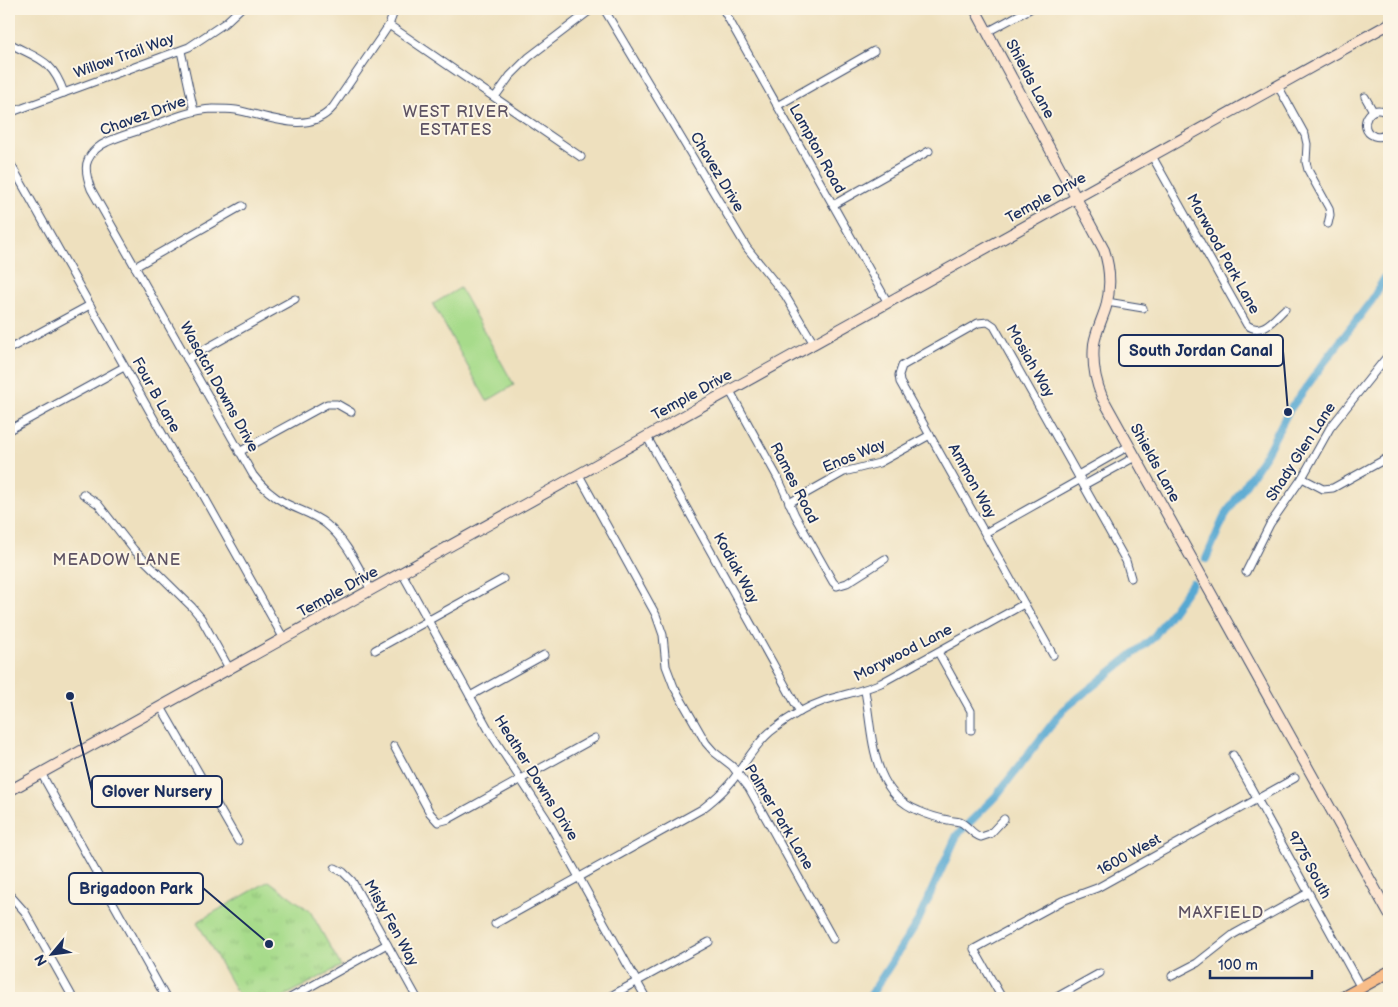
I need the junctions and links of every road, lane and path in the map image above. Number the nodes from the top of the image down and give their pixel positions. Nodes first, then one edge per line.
1 (240, 9) edge
2 (395, 9) edge
3 (592, 9) edge
4 (604, 9) edge
5 (723, 9) edge
6 (975, 9) edge
7 (1030, 9) edge
8 (1389, 24) edge
9 (389, 25) junction
10 (987, 32) junction
11 (9, 43) edge
12 (181, 51) junction
13 (874, 51) dead end
14 (1278, 86) junction
15 (64, 93) junction
16 (495, 97) junction
17 (1365, 97) dead end
18 (777, 106) junction
19 (194, 111) junction
20 (1373, 111) junction
21 (9, 113) edge
22 (1389, 115) edge
23 (1388, 136) edge
24 (929, 151) dead end
25 (1152, 156) junction
26 (582, 157) dead end
27 (87, 161) joint
28 (10, 166) edge
29 (1077, 197) junction
30 (833, 205) junction
31 (242, 206) dead end
32 (1328, 224) dead end
33 (135, 266) junction
34 (295, 299) dead end
35 (888, 302) junction
36 (1107, 302) junction
37 (90, 305) junction
38 (1143, 308) dead end
39 (1285, 309) dead end
40 (814, 344) junction
41 (9, 349) edge
42 (1389, 354) edge
43 (187, 359) junction
44 (124, 367) junction
45 (899, 371) joint
46 (730, 391) junction
47 (351, 412) dead end
48 (9, 430) edge
49 (930, 435) junction
50 (647, 437) junction
51 (1129, 446) junction
52 (239, 452) junction
53 (1135, 457) junction
54 (1389, 457) edge
55 (579, 475) junction
56 (1302, 478) junction
57 (1081, 480) junction
58 (83, 494) dead end
59 (789, 503) junction
60 (985, 533) junction
61 (885, 559) dead end
62 (1246, 572) dead end
63 (402, 573) junction
64 (1131, 578) dead end
65 (502, 579) dead end
66 (371, 590) junction
67 (1024, 604) junction
68 (428, 621) junction
69 (284, 639) junction
70 (375, 650) dead end
71 (938, 652) junction
72 (544, 654) dead end
73 (1053, 655) dead end
74 (230, 670) junction
75 (864, 691) junction
76 (470, 696) junction
77 (161, 707) junction
78 (800, 712) junction
79 (970, 730) dead end
80 (596, 738) dead end
81 (394, 746) dead end
82 (1233, 756) dead end
83 (41, 773) junction
84 (738, 773) junction
85 (1294, 778) dead end
86 (520, 779) junction
87 (9, 791) edge
88 (1257, 799) junction
89 (1004, 819) dead end
90 (238, 841) dead end
91 (335, 868) dead end
92 (579, 877) junction
93 (1308, 893) junction
94 (9, 894) edge
95 (1389, 914) edge
96 (495, 924) dead end
97 (833, 939) dead end
98 (708, 942) dead end
99 (387, 944) junction
100 (1389, 972) edge
101 (1100, 973) dead end
102 (1172, 976) dead end
103 (637, 982) junction
104 (1361, 988) junction
105 (294, 997) edge
106 (73, 998) edge
107 (166, 998) edge
108 (417, 998) edge
109 (607, 998) edge
110 (646, 998) edge
111 (1002, 998) edge
112 (1055, 998) edge
113 (1342, 998) edge

1 - 12 street, Willow Trail Way
2 - 9 street, Chavez Drive
3 - 16 street
4 - 40 street, Chavez Drive
5 - 18 street, Lampton Road
6 - 10 street, Shields Lane
7 - 10 street
8 - 14 street, Temple Drive
9 - 16 street
9 - 19 street, Chavez Drive
10 - 29 street, Shields Lane
11 - 15 street
12 - 15 street, Willow Trail Way
12 - 19 street
13 - 18 street
14 - 25 street, Temple Drive
14 - 32 street
15 - 21 street, Willow Trail Way
16 - 26 street
17 - 20 street
18 - 30 street, Lampton Road
19 - 27 street, Chavez Drive
20 - 22 street
20 - 23 street
24 - 30 street
25 - 29 street, Temple Drive
25 - 39 street, Marwood Park Lane
27 - 33 street, Wasatch Downs Drive
28 - 37 street, Four B Lane
29 - 35 street, Temple Drive
29 - 36 street, Shields Lane
30 - 35 street, Lampton Road
31 - 33 street
33 - 43 street, Wasatch Downs Drive
34 - 43 street
35 - 40 street, Temple Drive
36 - 38 street
36 - 51 street, Shields Lane
37 - 41 street
37 - 44 street, Four B Lane
40 - 46 street, Temple Drive
42 - 56 street, Shady Glen Lane
43 - 52 street, Wasatch Downs Drive
44 - 48 street
44 - 69 street, Four B Lane
45 - 49 street, Ammon Way
45 - 57 street, Mosiah Way
46 - 50 street, Temple Drive
46 - 59 street, Rames Road
47 - 52 street
49 - 59 street, Enos Way
49 - 60 street, Ammon Way
50 - 55 street, Temple Drive
50 - 78 street, Kodiak Way
51 - 53 street, Shields Lane
51 - 57 street
52 - 66 street, Wasatch Downs Drive
53 - 57 street
53 - 95 street, Shields Lane
54 - 56 street
55 - 63 street, Temple Drive
55 - 84 street, Palmer Park Lane
56 - 62 street, Shady Glen Lane
57 - 60 street
57 - 64 street
58 - 74 street
59 - 61 street, Rames Road
60 - 67 street, Ammon Way
63 - 66 street, Temple Drive
63 - 68 street, Heather Downs Drive
65 - 68 street
66 - 69 street, Temple Drive
67 - 71 street, Morywood Lane
67 - 73 street, Ammon Way
68 - 70 street
68 - 76 street, Heather Downs Drive
69 - 74 street, Temple Drive
71 - 75 street, Morywood Lane
71 - 79 street
72 - 76 street
74 - 77 street, Temple Drive
75 - 78 street, Morywood Lane
75 - 89 street
76 - 86 street, Heather Downs Drive
77 - 83 street, Temple Drive
77 - 90 street
78 - 84 street, Morywood Lane
80 - 86 street
81 - 86 street
82 - 88 street, 9775 South
83 - 87 street, Temple Drive
83 - 107 street
84 - 92 street, Morywood Lane
84 - 97 street, Palmer Park Lane
85 - 88 street, 1600 West
86 - 92 street, Heather Downs Drive
88 - 93 street, 9775 South
88 - 111 street, 1600 West
91 - 99 street, Misty Fen Way
92 - 96 street, Morywood Lane
92 - 103 street, Heather Downs Drive
93 - 102 street
93 - 104 street, 9775 South
94 - 106 street
98 - 103 street
99 - 105 street
99 - 108 street, Misty Fen Way
100 - 104 main road
101 - 112 street
103 - 109 street
103 - 110 street, Heather Downs Drive
104 - 113 main road

